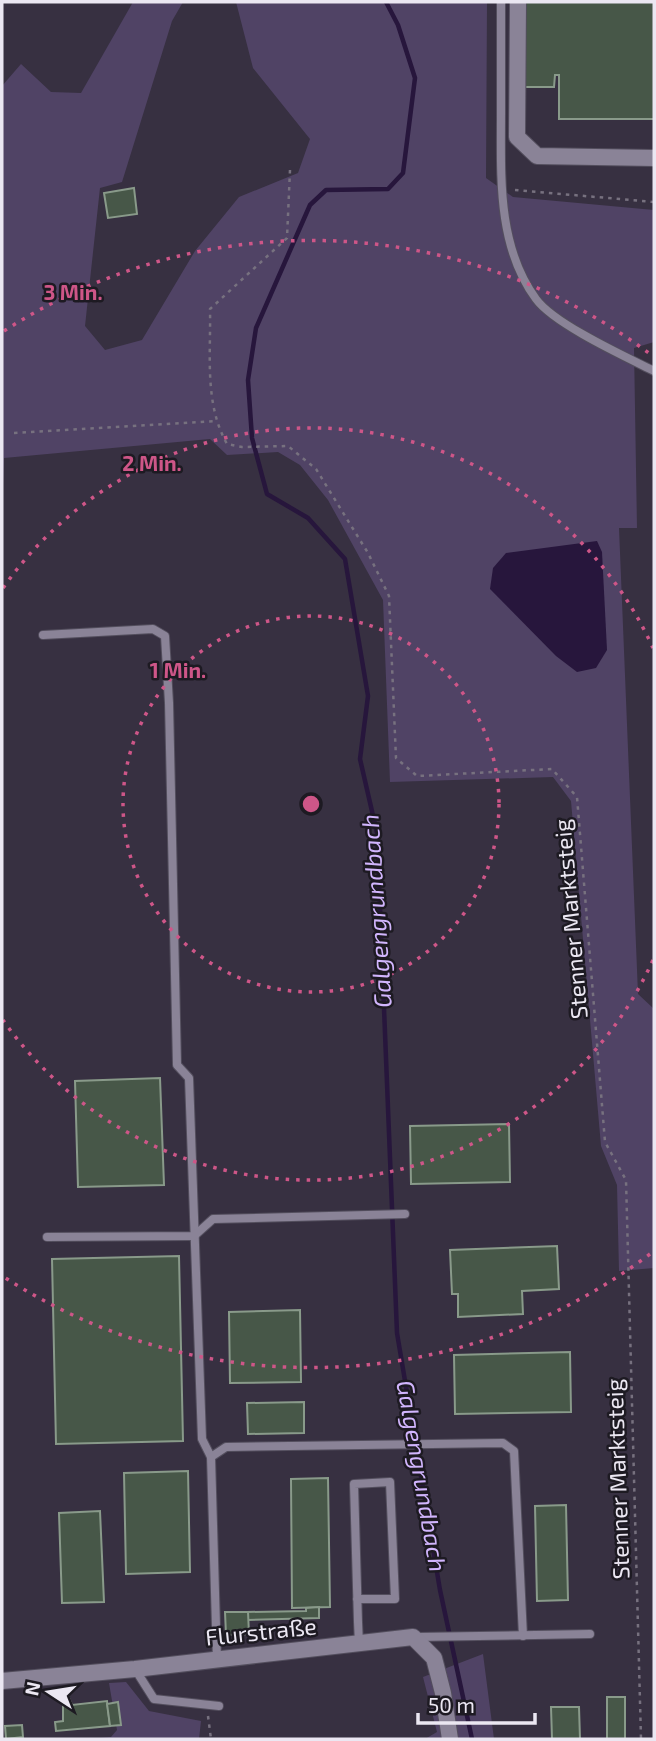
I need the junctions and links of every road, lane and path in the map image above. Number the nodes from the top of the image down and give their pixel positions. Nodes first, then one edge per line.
1 (501, 2) edge
2 (518, 2) edge
3 (654, 158) edge
4 (290, 170) dead end
5 (501, 190) junction
6 (654, 202) edge
7 (654, 371) edge
8 (216, 421) junction
9 (14, 433) dead end
10 (43, 635) dead end
11 (405, 1214) dead end
12 (194, 1236) junction
13 (47, 1237) dead end
14 (211, 1457) junction
15 (357, 1599) junction
16 (590, 1634) dead end
17 (523, 1636) junction
18 (413, 1637) junction
19 (359, 1644) junction
20 (216, 1660) junction
21 (135, 1669) junction
22 (2, 1681) edge
23 (208, 1706) junction
24 (219, 1706) dead end
25 (211, 1739) edge
26 (450, 1739) edge
27 (641, 1739) edge

1 - 5 lane
2 - 3 street
4 - 8 path
5 - 6 path
5 - 7 lane
8 - 9 path
8 - 27 path, Stenner Marktsteig
10 - 12 lane
11 - 12 lane
12 - 13 lane
12 - 14 lane
14 - 17 lane
14 - 20 lane
15 - 15 lane
15 - 19 lane
16 - 17 lane
17 - 18 lane
18 - 19 street, Flurstraße
18 - 26 street
19 - 20 street, Flurstraße
20 - 21 street, Flurstraße
21 - 22 street, Flurstraße
21 - 23 lane
23 - 24 lane
23 - 25 path

